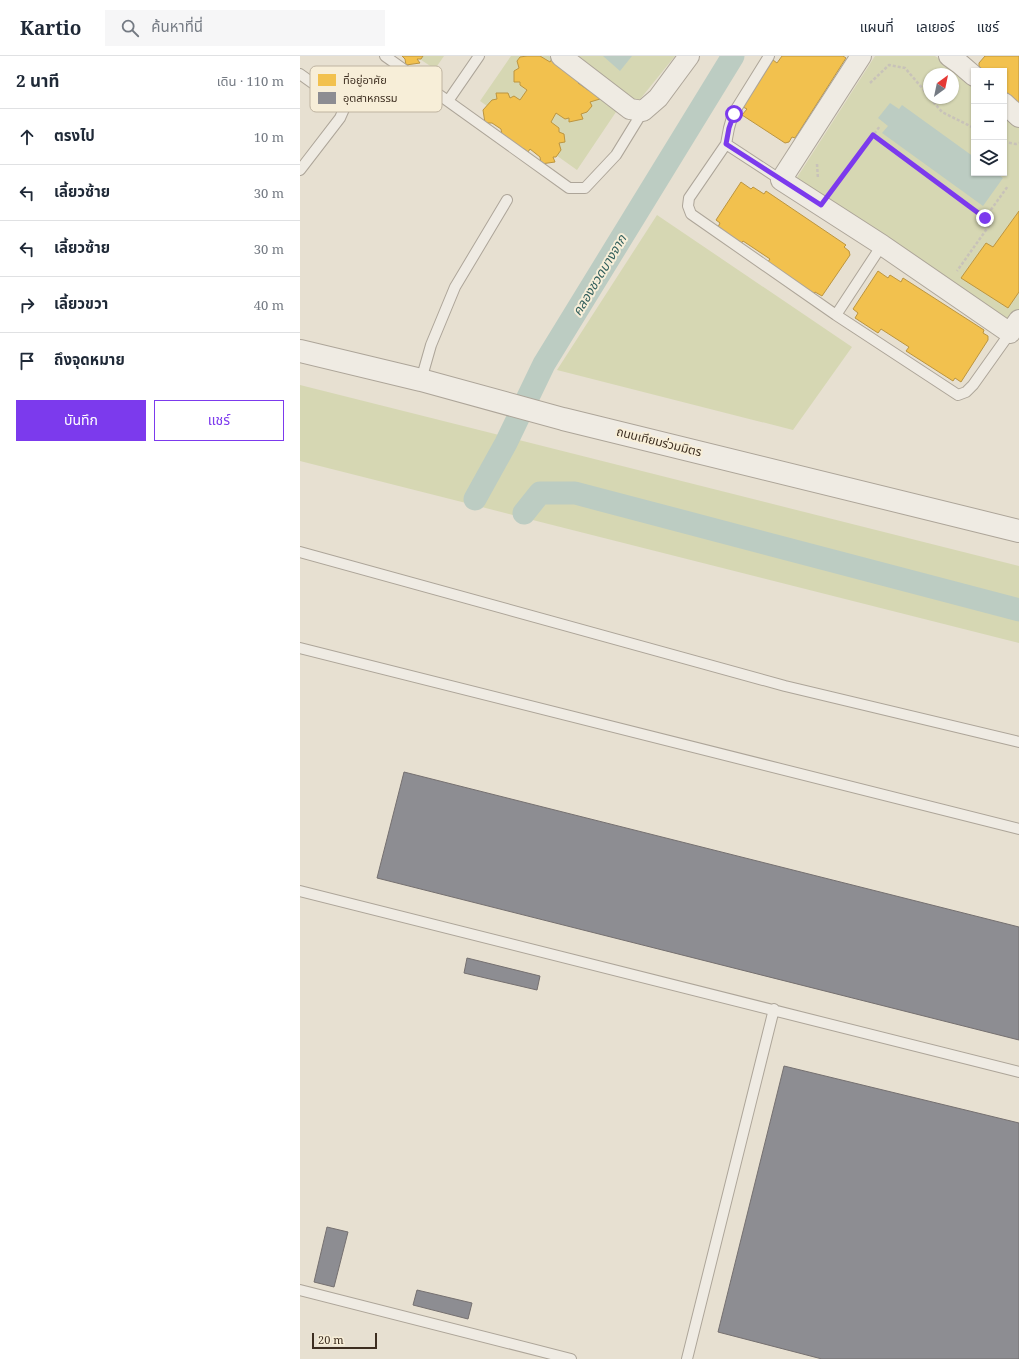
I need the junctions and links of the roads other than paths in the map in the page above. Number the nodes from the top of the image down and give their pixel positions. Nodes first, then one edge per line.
1 (385, 56) edge
2 (479, 56) edge
3 (561, 56) edge
4 (689, 56) edge
5 (769, 56) edge
6 (861, 56) edge
7 (950, 56) edge
8 (399, 66) edge
9 (300, 74) edge
10 (971, 74) edge
11 (310, 81) edge
12 (442, 97) edge
13 (448, 101) junction
14 (1005, 104) edge
15 (643, 111) junction
16 (343, 112) edge
17 (1019, 117) edge
18 (726, 144) junction
19 (302, 164) edge
20 (781, 180) junction
21 (507, 200) dead end
22 (882, 245) junction
23 (836, 314) junction
24 (1015, 327) edge
25 (300, 351) edge
26 (421, 380) junction
27 (1019, 531) edge
28 (300, 552) edge
29 (300, 648) edge
30 (1019, 742) edge
31 (1019, 829) edge
32 (300, 891) edge
33 (774, 1010) junction
34 (1019, 1072) edge
35 (300, 1290) edge
36 (571, 1359) edge
37 (687, 1359) edge

1 - 8 lane
2 - 13 lane
3 - 15 street
4 - 15 street
5 - 18 lane
6 - 20 street
7 - 10 street
9 - 11 lane
12 - 13 lane
13 - 15 lane
14 - 17 street
16 - 19 lane
18 - 20 lane
18 - 23 lane
20 - 22 street
21 - 26 lane
22 - 23 lane
22 - 24 street
23 - 24 lane
25 - 26 street, ถนนเทียมร่วมมิตร
26 - 27 street, ถนนเทียมร่วมมิตร
28 - 30 lane
29 - 31 lane
32 - 33 lane
33 - 34 lane
33 - 37 lane
35 - 36 lane

